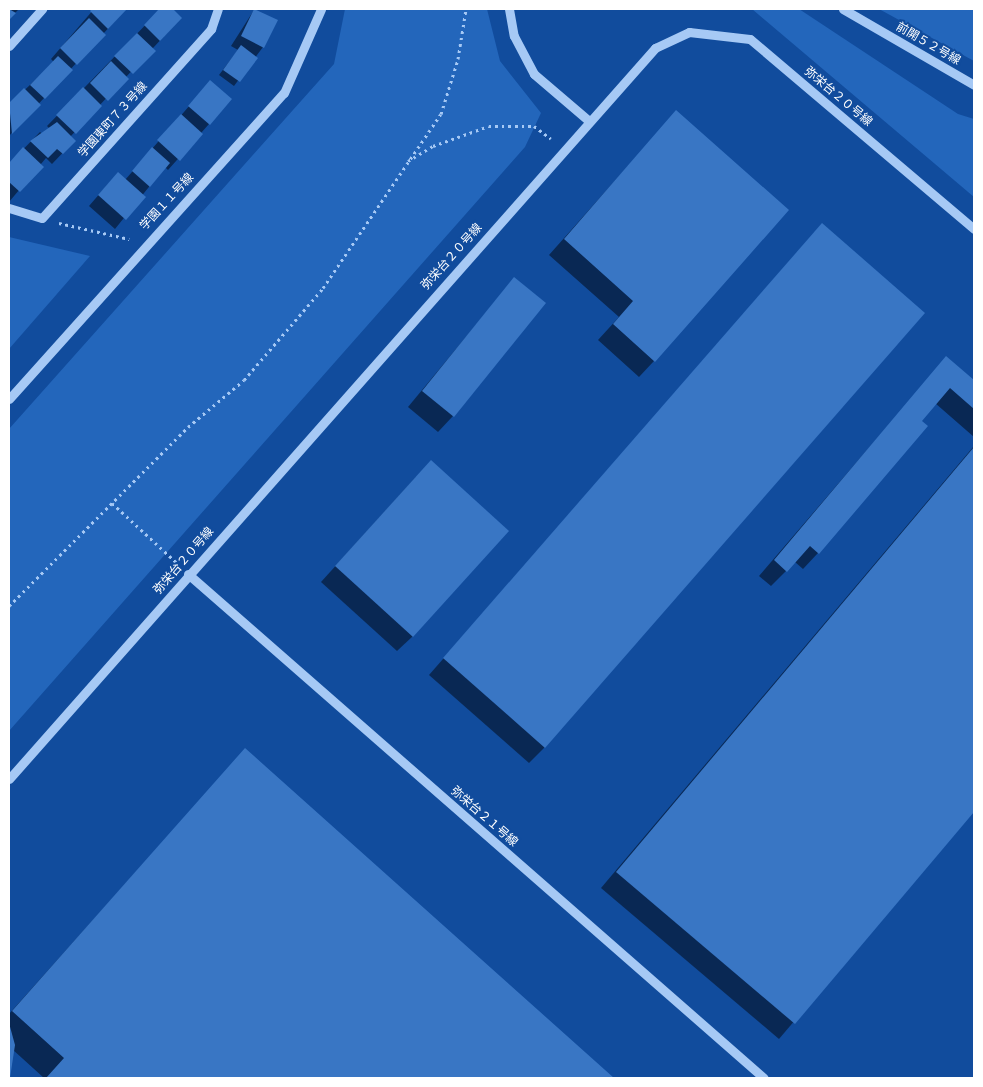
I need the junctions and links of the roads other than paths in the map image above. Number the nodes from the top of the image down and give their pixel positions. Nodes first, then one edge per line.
1 (42, 9) edge
2 (218, 9) edge
3 (321, 9) edge
4 (510, 9) edge
5 (843, 9) edge
6 (9, 46) edge
7 (974, 85) edge
8 (589, 121) junction
9 (9, 208) edge
10 (974, 229) edge
11 (9, 399) edge
12 (188, 574) junction
13 (9, 779) edge
14 (764, 1078) edge

1 - 6 street
2 - 9 street, 学園東町７３号線
3 - 11 street, 学園１１号線
4 - 8 street
5 - 7 street, 前開５２号線
8 - 10 street, 弥栄台２０号線
8 - 12 street, 弥栄台２０号線
12 - 13 street, 弥栄台２０号線
12 - 14 street, 弥栄台２１号線

